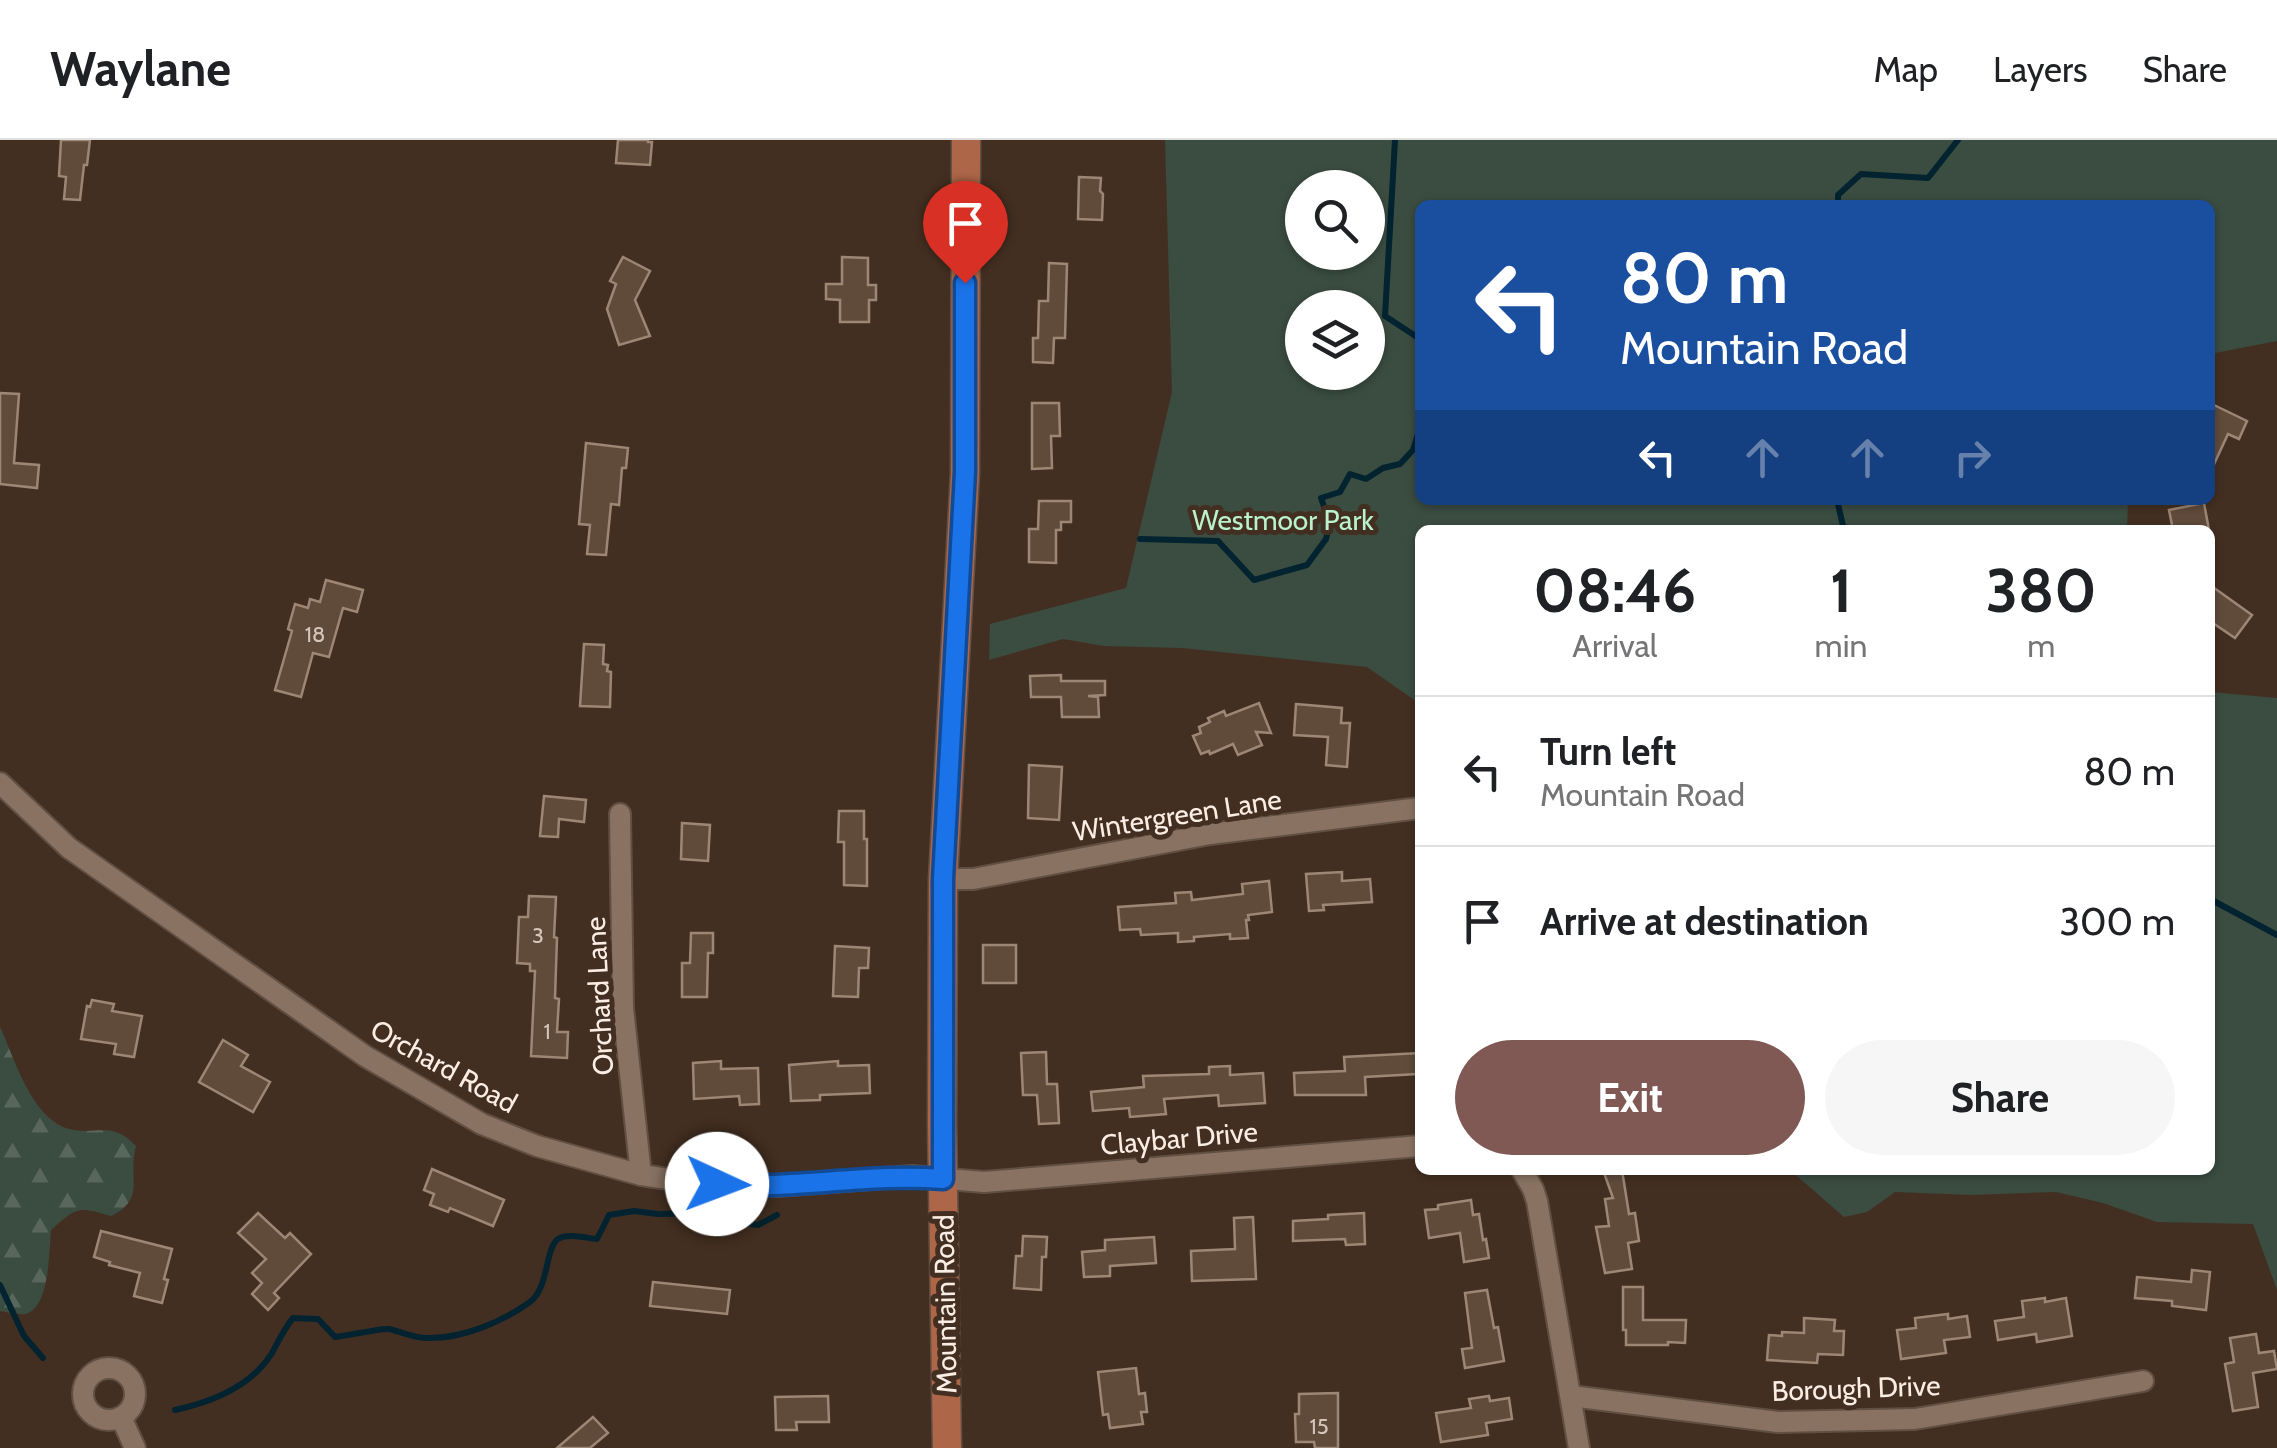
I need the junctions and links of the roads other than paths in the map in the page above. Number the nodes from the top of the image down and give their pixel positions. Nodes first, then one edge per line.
1 (966, 140) edge
2 (0, 782) edge
3 (1415, 809) edge
4 (620, 814) dead end
5 (943, 879) junction
6 (1415, 1146) edge
7 (641, 1175) junction
8 (1525, 1175) edge
9 (943, 1179) junction
10 (2143, 1381) dead end
11 (1571, 1396) junction
12 (122, 1417) dead end
13 (135, 1448) edge
14 (947, 1448) edge
15 (1579, 1448) edge

1 - 5 main road, Mountain Road
2 - 7 street, Orchard Road
3 - 5 street, Wintergreen Lane
4 - 7 street, Orchard Lane
5 - 9 main road, Mountain Road
6 - 9 street, Claybar Drive
7 - 9 street, Orchard Road
8 - 11 street
9 - 14 main road, Mountain Road
10 - 11 street, Borough Drive
11 - 15 street
12 - 13 street

